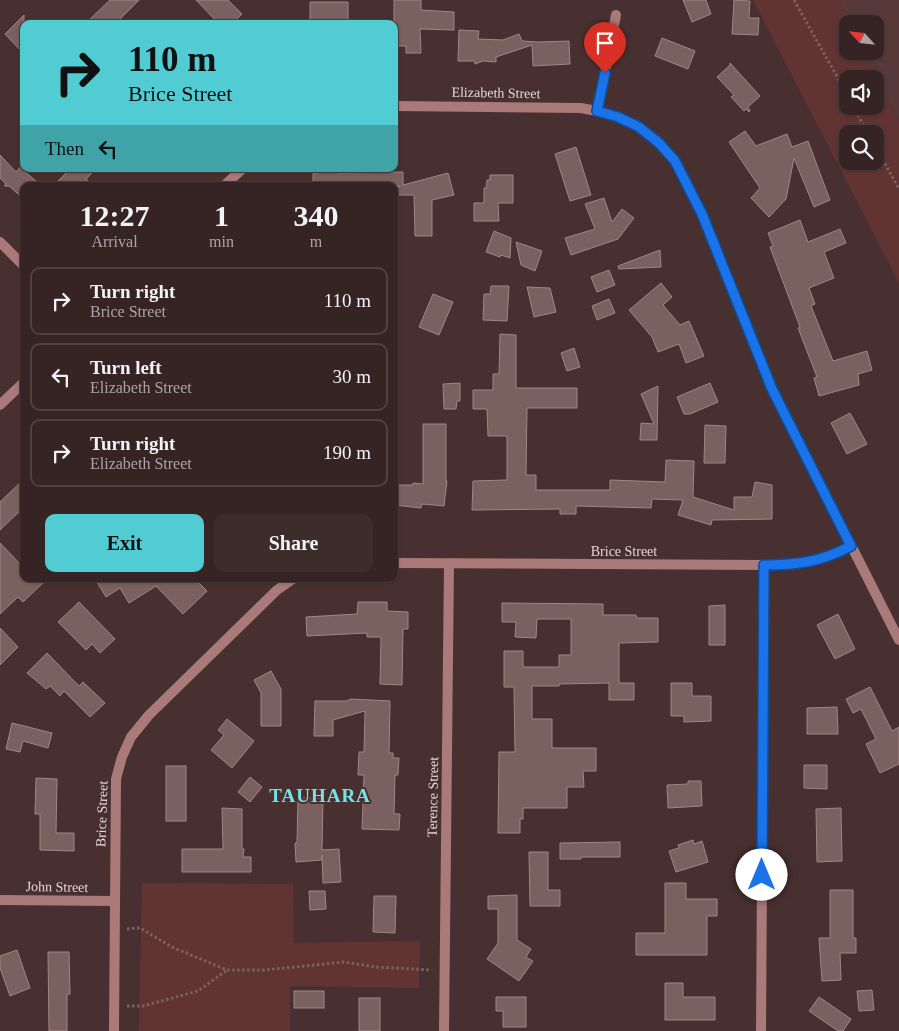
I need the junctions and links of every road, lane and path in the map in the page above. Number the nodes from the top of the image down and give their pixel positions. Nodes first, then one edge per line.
1 (794, 0) edge
2 (616, 15) dead end
3 (839, 80) edge
4 (398, 106) edge
5 (597, 111) junction
6 (884, 162) edge
7 (239, 172) edge
8 (228, 182) edge
9 (899, 189) edge
10 (0, 242) edge
11 (20, 262) edge
12 (20, 386) edge
13 (0, 405) edge
14 (851, 546) junction
15 (398, 563) edge
16 (449, 564) junction
17 (764, 565) junction
18 (289, 582) edge
19 (899, 640) edge
20 (0, 900) edge
21 (114, 901) junction
22 (114, 929) junction
23 (227, 970) junction
24 (445, 971) junction
25 (114, 1006) junction
26 (114, 1031) edge
27 (444, 1031) edge
28 (761, 1031) edge

1 - 3 path
2 - 5 street
4 - 5 street, Elizabeth Street
5 - 14 street, Elizabeth Street
6 - 9 path
7 - 8 street
10 - 11 street
12 - 13 street
14 - 17 street, Brice Street
14 - 19 street, Elizabeth Street
15 - 16 street, Brice Street
16 - 17 street, Brice Street
16 - 24 street, Terence Street
17 - 28 street
18 - 21 street, Brice Street
20 - 21 street, John Street
21 - 22 street, Brice Street
22 - 23 path
22 - 25 street, Brice Street
23 - 24 path
23 - 25 path
24 - 27 street, Terence Street
25 - 26 street, Brice Street

